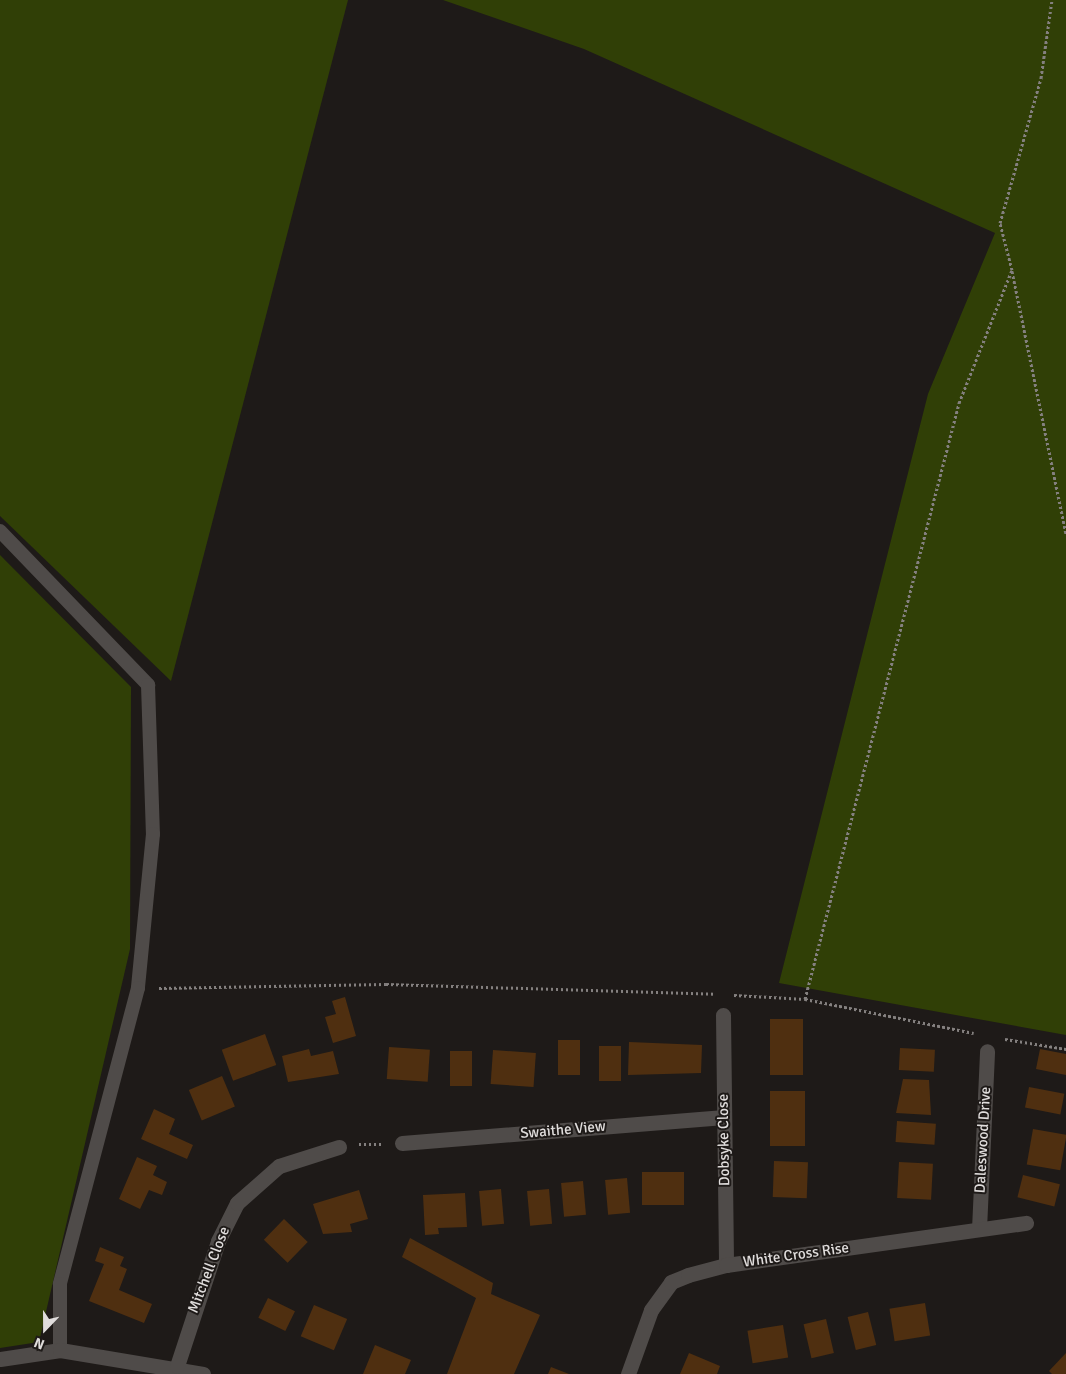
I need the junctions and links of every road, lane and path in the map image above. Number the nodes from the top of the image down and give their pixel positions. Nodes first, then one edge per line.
1 (1052, 0) edge
2 (1012, 270) junction
3 (0, 531) edge
4 (1066, 533) edge
5 (138, 988) junction
6 (805, 999) junction
7 (723, 1015) dead end
8 (980, 1034) dead end
9 (999, 1038) dead end
10 (1066, 1049) edge
11 (987, 1052) dead end
12 (724, 1117) junction
13 (359, 1144) dead end
14 (378, 1144) dead end
15 (402, 1144) dead end
16 (339, 1147) dead end
17 (1026, 1223) dead end
18 (979, 1229) junction
19 (726, 1265) junction
20 (60, 1350) junction
21 (0, 1359) edge
22 (177, 1366) junction
23 (203, 1374) edge
24 (628, 1374) edge

1 - 2 path
2 - 4 path
2 - 6 path
3 - 5 lane
5 - 6 path
5 - 20 lane
6 - 8 path
7 - 12 street, Dobsyke Close
9 - 10 path
11 - 18 street, Daleswood Drive
12 - 15 street, Swaithe View
12 - 19 street, Dobsyke Close
13 - 14 path
16 - 22 street, Mitchell Close
17 - 18 street, White Cross Rise
18 - 19 street, White Cross Rise
19 - 24 street, White Cross Rise
20 - 21 street
20 - 22 street
22 - 23 street

